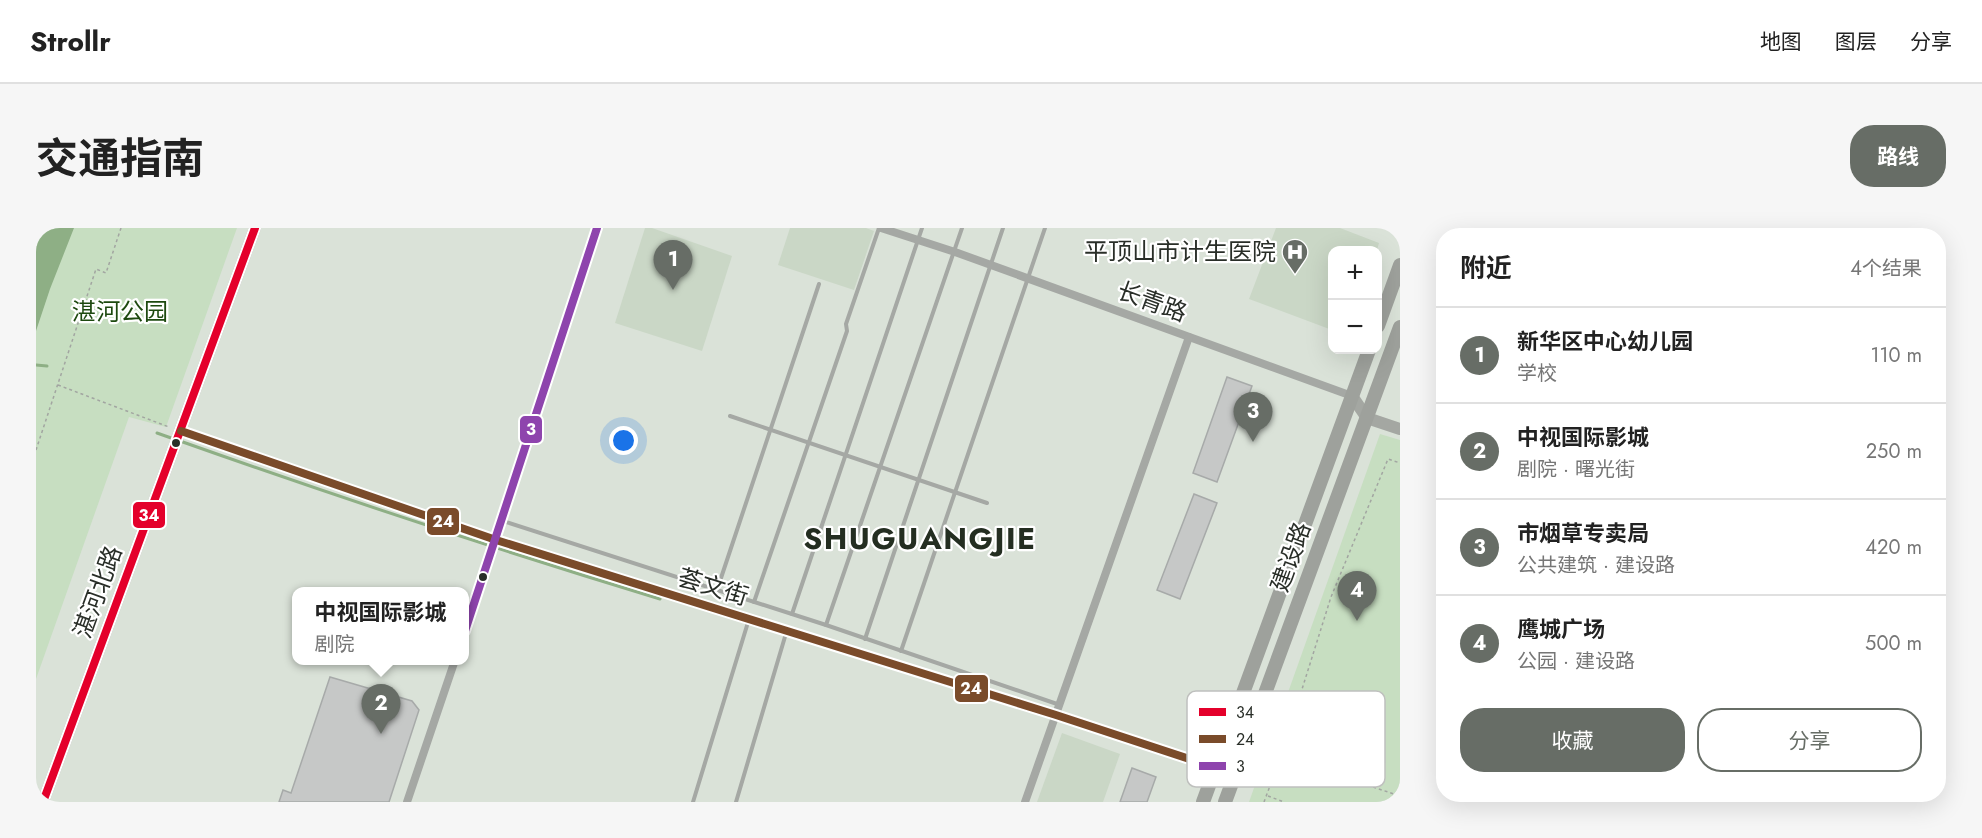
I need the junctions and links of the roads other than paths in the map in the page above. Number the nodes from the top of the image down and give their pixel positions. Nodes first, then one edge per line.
1 (255, 228) edge
2 (597, 228) edge
3 (880, 228) edge
4 (922, 228) edge
5 (962, 228) edge
6 (1003, 228) edge
7 (1045, 228) edge
8 (918, 241) junction
9 (955, 252) junction
10 (991, 265) junction
11 (1400, 265) edge
12 (1029, 279) junction
13 (819, 284) dead end
14 (1382, 313) edge
15 (1400, 327) edge
16 (1189, 337) junction
17 (1368, 354) edge
18 (1352, 396) junction
19 (730, 416) dead end
20 (1367, 418) junction
21 (1400, 429) edge
22 (771, 430) junction
23 (178, 438) junction
24 (808, 442) junction
25 (846, 455) junction
26 (880, 467) junction
27 (918, 480) junction
28 (956, 492) junction
29 (987, 503) dead end
30 (502, 520) junction
31 (494, 546) junction
32 (717, 590) junction
33 (754, 602) junction
34 (792, 614) junction
35 (469, 619) edge
36 (749, 619) junction
37 (826, 625) junction
38 (787, 630) junction
39 (865, 639) junction
40 (901, 651) junction
41 (453, 665) edge
42 (1244, 691) edge
43 (1266, 691) edge
44 (1060, 705) junction
45 (1056, 715) junction
46 (1187, 758) edge
47 (1209, 787) edge
48 (1230, 787) edge
49 (43, 802) edge
50 (407, 802) edge
51 (693, 802) edge
52 (736, 802) edge
53 (1025, 802) edge
54 (1203, 802) edge
55 (1225, 802) edge

1 - 23 street, 湛河北路
2 - 30 street
3 - 8 street, 长青路
3 - 24 lane
4 - 8 lane
5 - 9 lane
6 - 10 lane
7 - 12 lane
8 - 9 street, 长青路
8 - 25 lane
9 - 10 street, 长青路
9 - 26 lane
10 - 12 street, 长青路
10 - 27 lane
11 - 14 main road
12 - 16 street, 长青路
12 - 28 lane
13 - 22 lane
15 - 20 main road, 建设路
16 - 18 street, 长青路
16 - 44 street
17 - 18 main road, 建设路
18 - 20 street
18 - 42 main road, 建设路
19 - 22 lane
20 - 21 street
20 - 43 main road, 建设路
22 - 24 lane
22 - 32 lane
23 - 31 street, 荟文街
23 - 49 street, 湛河北路
24 - 25 lane
24 - 33 lane
25 - 26 lane
25 - 34 lane
26 - 27 lane
26 - 37 lane
27 - 28 lane
27 - 39 lane
28 - 29 lane
28 - 40 lane
30 - 31 street
30 - 32 lane
31 - 35 street
31 - 36 street, 荟文街
32 - 33 lane
33 - 34 lane
34 - 37 lane
36 - 38 street, 荟文街
36 - 51 lane
37 - 39 lane
38 - 45 street, 荟文街
38 - 52 lane
39 - 40 lane
40 - 44 lane
41 - 50 street
44 - 45 street
45 - 46 street, 荟文街
45 - 53 street
47 - 54 main road, 建设路
48 - 55 main road, 建设路

